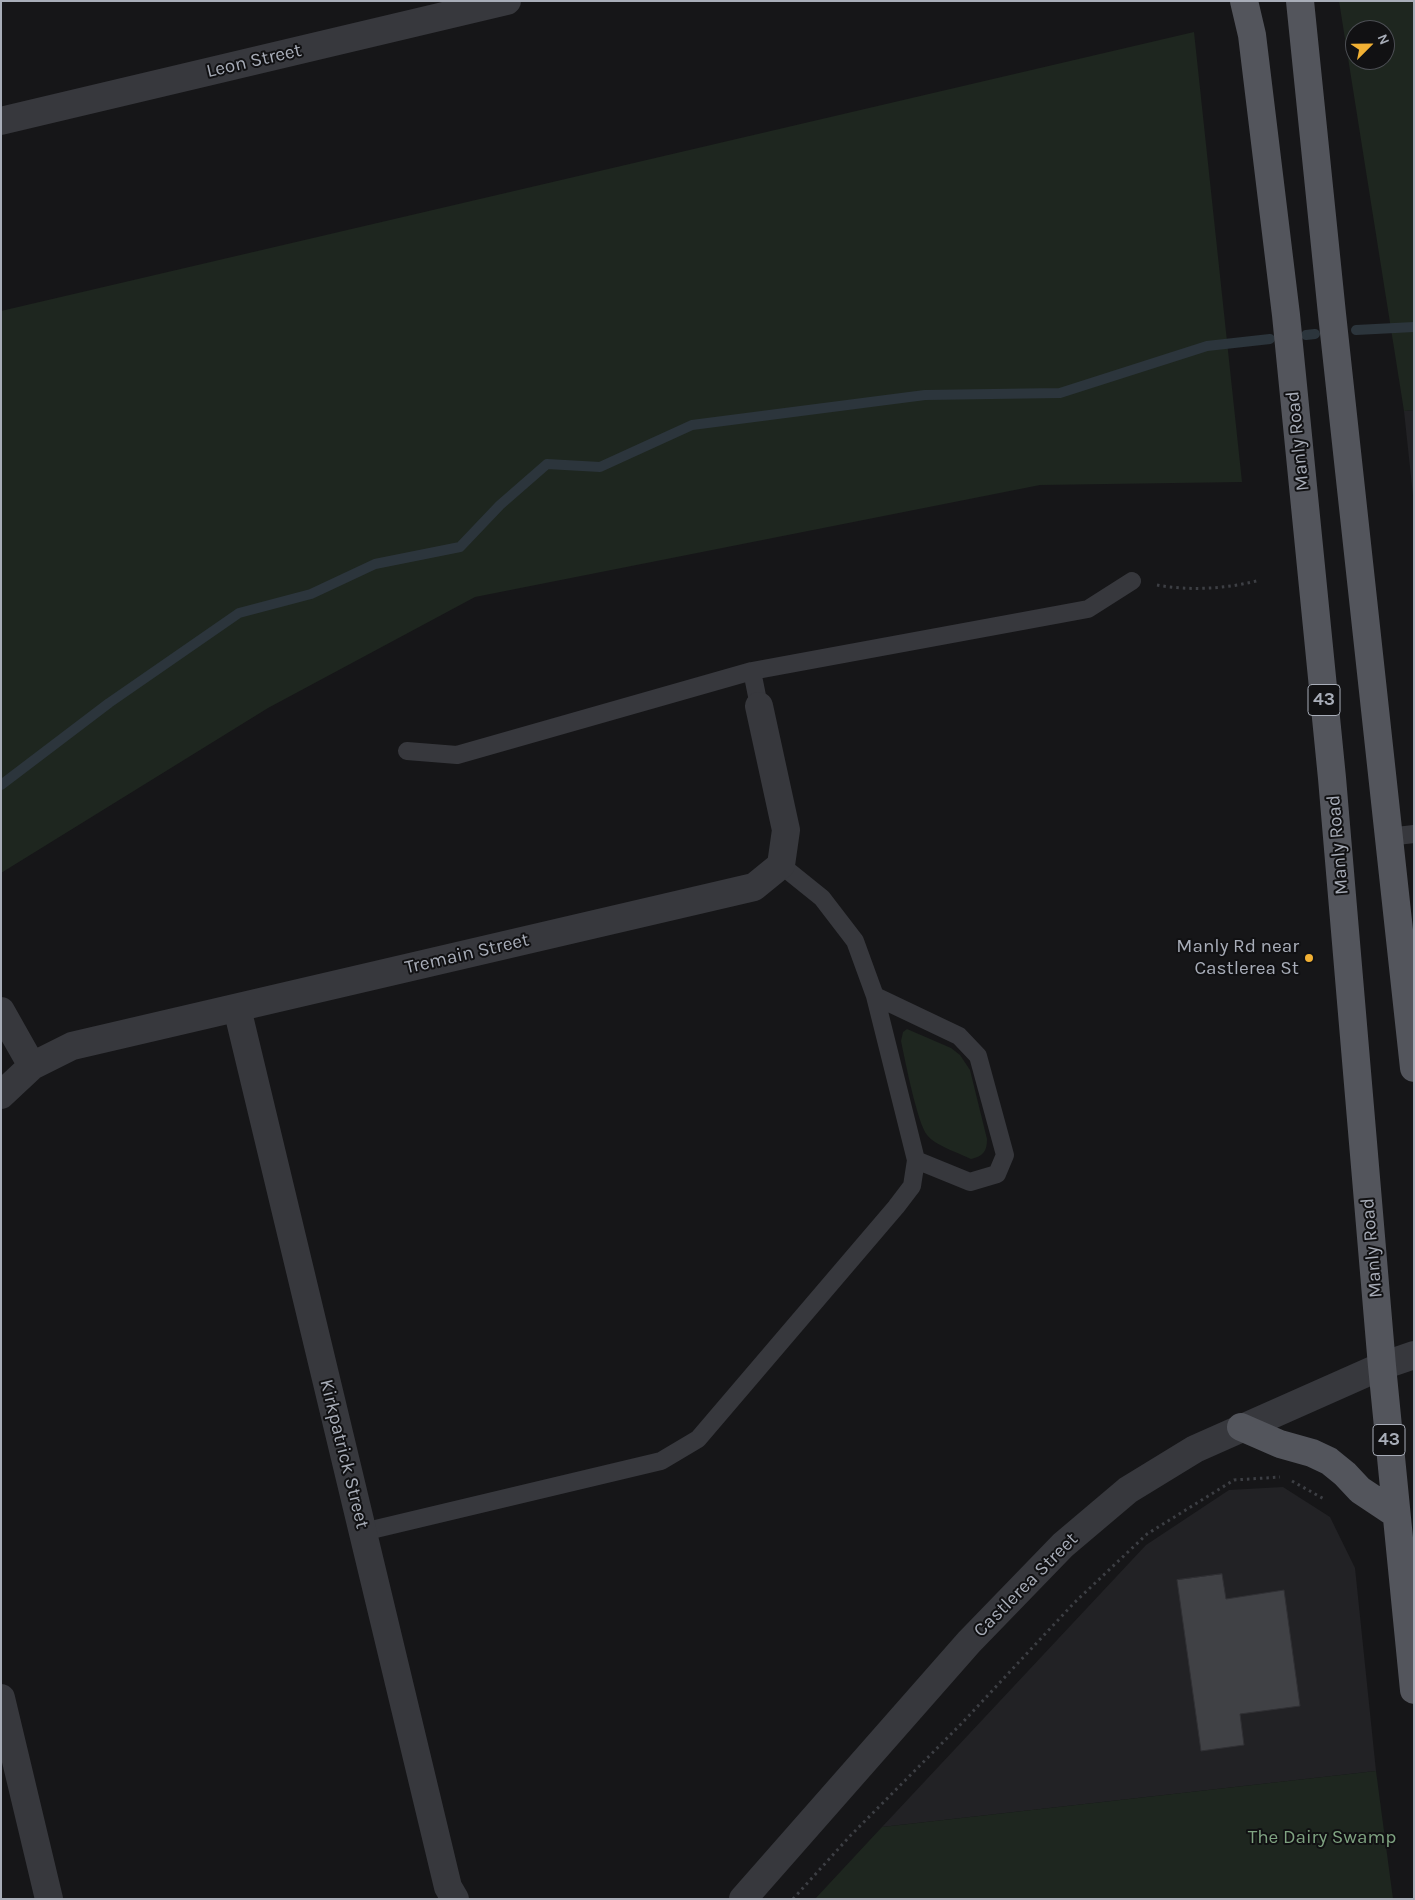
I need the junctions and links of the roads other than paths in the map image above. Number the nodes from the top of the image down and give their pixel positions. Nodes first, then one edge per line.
1 (507, 1) edge
2 (1244, 1) edge
3 (1300, 1) edge
4 (1, 121) edge
5 (1132, 581) road end
6 (752, 671) junction
7 (759, 706) joint
8 (407, 751) dead end
9 (1401, 835) edge
10 (781, 865) junction
11 (875, 996) junction
12 (237, 1008) junction
13 (1, 1011) edge
14 (32, 1066) junction
15 (1414, 1068) edge
16 (1, 1095) edge
17 (916, 1160) junction
18 (1414, 1356) edge
19 (1382, 1366) junction
20 (1241, 1428) junction
21 (1396, 1514) junction
22 (363, 1532) junction
23 (1414, 1690) edge
24 (1, 1698) edge
25 (49, 1899) edge
26 (455, 1899) edge
27 (743, 1899) edge

1 - 4 street, Leon Street
2 - 19 main road, Manly Road / 43
3 - 9 main road
5 - 6 lane
6 - 7 lane
6 - 8 lane
7 - 10 street
9 - 15 main road
10 - 11 lane
10 - 12 street, Tremain Street
11 - 17 lane
11 - 17 lane
12 - 14 street, Tremain Street
12 - 22 street, Kirkpatrick Street
13 - 14 street
14 - 16 street, Tremain Street
17 - 22 lane
18 - 19 street, Castlerea Street
19 - 20 street, Castlerea Street
19 - 21 main road, Manly Road / 43
20 - 21 main road
20 - 27 street, Castlerea Street
21 - 23 main road, Manly Road / 43
22 - 26 street, Kirkpatrick Street
24 - 25 street

